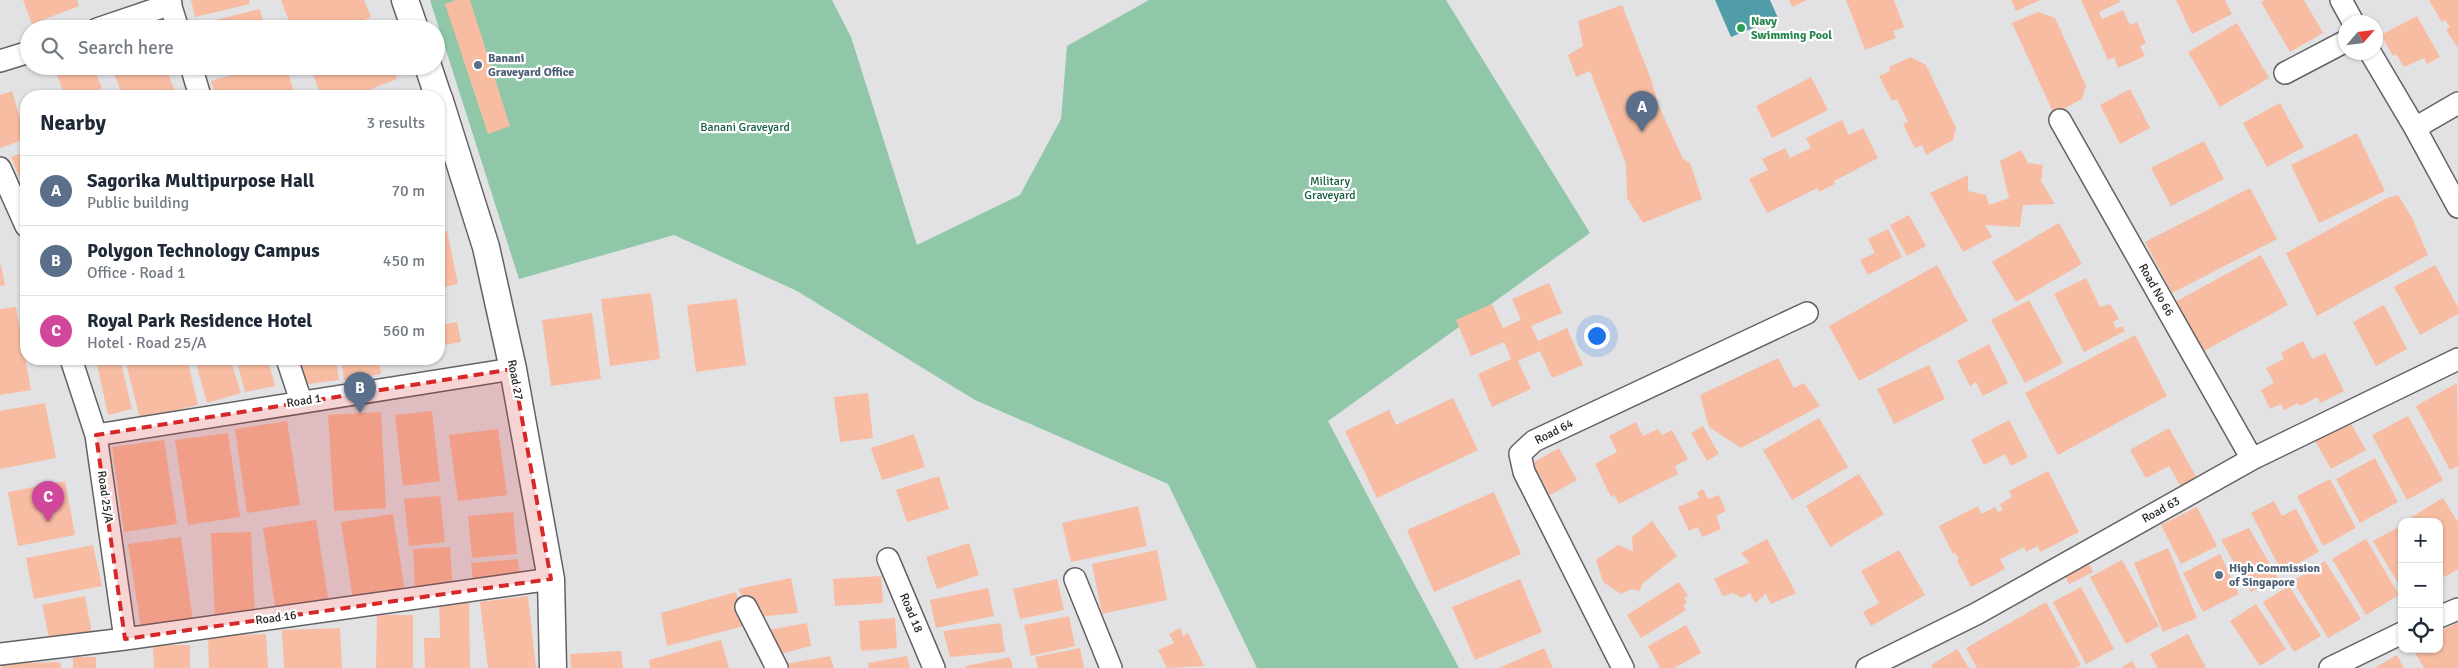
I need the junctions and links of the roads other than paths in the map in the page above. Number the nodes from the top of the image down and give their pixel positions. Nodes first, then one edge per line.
1 (405, 0) edge
2 (2341, 0) edge
3 (170, 2) edge
4 (2349, 15) edge
5 (121, 20) edge
6 (175, 20) edge
7 (412, 20) edge
8 (2338, 45) edge
9 (20, 55) edge
10 (2375, 60) edge
11 (0, 61) edge
12 (2284, 73) dead end
13 (194, 75) edge
14 (431, 75) edge
15 (198, 90) edge
16 (436, 90) edge
17 (2458, 103) edge
18 (445, 119) edge
19 (2060, 120) dead end
20 (2415, 128) junction
21 (0, 168) edge
22 (2458, 207) edge
23 (20, 208) edge
24 (1807, 313) dead end
25 (2458, 359) edge
26 (73, 365) edge
27 (289, 365) edge
28 (513, 369) junction
29 (301, 401) junction
30 (96, 434) junction
31 (2252, 459) junction
32 (888, 559) dead end
33 (551, 579) junction
34 (1076, 579) dead end
35 (746, 607) dead end
36 (2458, 609) edge
37 (2443, 615) edge
38 (2398, 635) edge
39 (125, 639) junction
40 (0, 654) edge
41 (553, 668) edge
42 (777, 668) edge
43 (934, 668) edge
44 (1111, 668) edge
45 (1624, 668) edge
46 (1867, 668) edge
47 (2330, 668) edge

1 - 7 street
2 - 4 street
3 - 5 street
3 - 6 street
8 - 12 street
9 - 11 street
10 - 20 street
13 - 15 street
14 - 16 street, Road 27
17 - 20 street
18 - 28 street, Road 27
19 - 31 street, Road No 66
20 - 22 street
21 - 23 street
24 - 45 street, Road 64
25 - 31 street, Road 63
26 - 30 street, Road 25/A
27 - 29 street
28 - 29 street, Road 1
28 - 33 street, Road 27
29 - 30 street, Road 1
30 - 39 street, Road 25/A
31 - 46 street, Road 63
32 - 43 street, Road 18
33 - 39 street, Road 16
33 - 41 street, Road 27
34 - 44 street
35 - 42 street
36 - 37 street
38 - 47 street
39 - 40 street, Road 16

